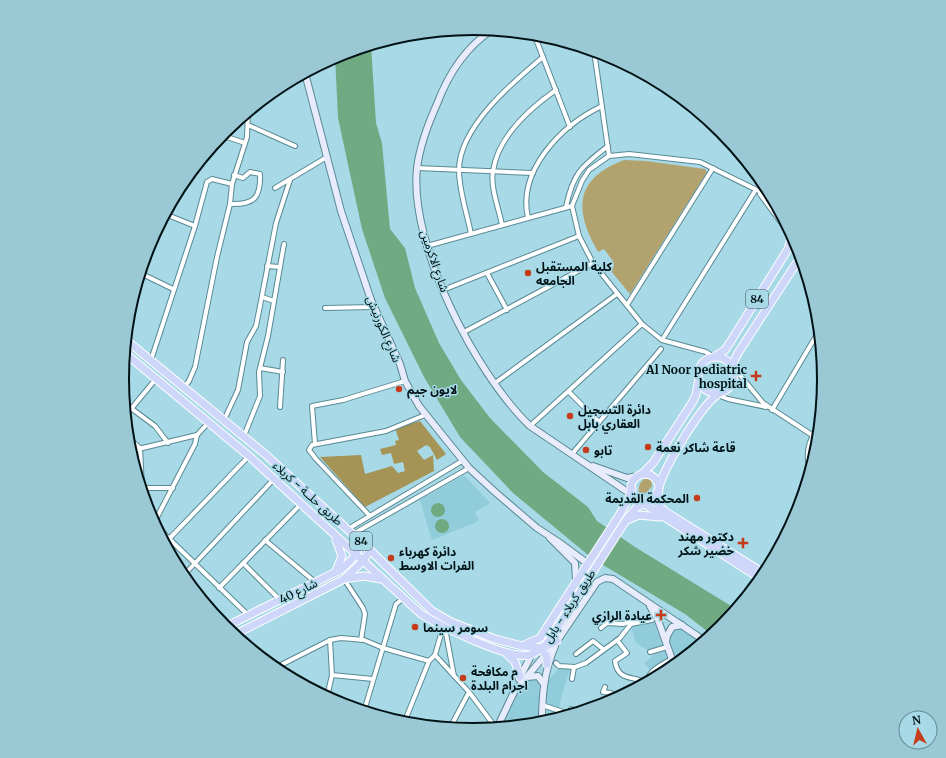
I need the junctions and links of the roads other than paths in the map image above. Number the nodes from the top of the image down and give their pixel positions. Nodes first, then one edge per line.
1 (485, 36) edge
2 (537, 41) edge
3 (543, 57) junction
4 (595, 57) edge
5 (306, 78) edge
6 (556, 90) junction
7 (602, 106) junction
8 (248, 118) edge
9 (248, 125) junction
10 (570, 127) junction
11 (228, 138) edge
12 (245, 143) junction
13 (295, 146) dead end
14 (608, 146) junction
15 (610, 156) junction
16 (327, 158) junction
17 (417, 168) junction
18 (713, 168) junction
19 (459, 170) junction
20 (493, 171) junction
21 (534, 173) junction
22 (234, 176) junction
23 (290, 180) junction
24 (232, 184) junction
25 (275, 188) dead end
26 (757, 191) junction
27 (762, 193) edge
28 (230, 204) junction
29 (572, 206) junction
30 (566, 207) junction
31 (775, 215) edge
32 (170, 216) edge
33 (528, 218) junction
34 (502, 225) junction
35 (195, 226) junction
36 (471, 234) junction
37 (579, 236) junction
38 (284, 244) dead end
39 (790, 245) edge
40 (427, 246) junction
41 (797, 262) edge
42 (593, 263) junction
43 (267, 266) junction
44 (280, 267) junction
45 (487, 273) junction
46 (145, 275) edge
47 (173, 289) junction
48 (443, 290) junction
49 (617, 294) junction
50 (262, 297) junction
51 (274, 301) junction
52 (627, 305) junction
53 (374, 307) junction
54 (325, 308) dead end
55 (507, 310) junction
56 (642, 324) junction
57 (464, 332) junction
58 (814, 338) edge
59 (662, 340) junction
60 (131, 344) edge
61 (661, 349) dead end
62 (714, 357) junction
63 (130, 359) edge
64 (151, 360) junction
65 (283, 360) dead end
66 (260, 368) junction
67 (733, 368) junction
68 (282, 372) junction
69 (699, 379) junction
70 (155, 380) junction
71 (406, 381) junction
72 (495, 383) junction
73 (184, 387) junction
74 (569, 392) junction
75 (718, 394) junction
76 (280, 407) dead end
77 (770, 408) junction
78 (133, 409) joint
79 (425, 415) junction
80 (224, 420) junction
81 (209, 421) junction
82 (599, 422) junction
83 (530, 426) junction
84 (197, 435) junction
85 (244, 436) junction
86 (812, 436) joint
87 (168, 443) junction
88 (136, 444) edge
89 (315, 444) junction
90 (140, 448) junction
91 (137, 449) edge
92 (572, 454) junction
93 (808, 455) edge
94 (249, 456) junction
95 (462, 461) junction
96 (585, 462) junction
97 (141, 468) edge
98 (469, 468) junction
99 (640, 475) junction
100 (274, 478) junction
101 (146, 488) edge
102 (173, 488) junction
103 (658, 490) junction
104 (638, 497) junction
105 (300, 504) junction
106 (369, 515) junction
107 (158, 517) edge
108 (667, 520) junction
109 (622, 525) junction
110 (353, 530) junction
111 (333, 534) junction
112 (548, 535) junction
113 (169, 539) joint
114 (265, 540) junction
115 (362, 543) junction
116 (370, 550) junction
117 (355, 555) junction
118 (363, 561) junction
119 (589, 561) junction
120 (194, 563) junction
121 (243, 563) junction
122 (759, 570) edge
123 (187, 571) edge
124 (334, 573) junction
125 (755, 575) edge
126 (344, 579) junction
127 (576, 579) junction
128 (384, 580) junction
129 (315, 582) junction
130 (219, 588) junction
131 (638, 596) junction
132 (404, 598) junction
133 (280, 600) junction
134 (248, 616) junction
135 (652, 620) dead end
136 (643, 621) junction
137 (232, 624) edge
138 (684, 626) junction
139 (444, 628) junction
140 (601, 628) dead end
141 (240, 632) edge
142 (701, 637) edge
143 (540, 638) junction
144 (330, 640) junction
145 (361, 640) junction
146 (617, 640) junction
147 (557, 641) junction
148 (548, 642) junction
149 (667, 645) junction
150 (522, 646) junction
151 (383, 648) junction
152 (604, 649) junction
153 (538, 651) junction
154 (504, 652) junction
155 (650, 652) dead end
156 (576, 654) dead end
157 (435, 655) junction
158 (672, 659) edge
159 (429, 661) junction
160 (547, 664) junction
161 (556, 664) dead end
162 (282, 665) edge
163 (663, 665) edge
164 (574, 667) junction
165 (332, 675) junction
166 (648, 675) edge
167 (454, 676) junction
168 (524, 677) junction
169 (373, 679) junction
170 (572, 679) dead end
171 (638, 681) edge
172 (544, 683) junction
173 (605, 687) dead end
174 (328, 691) edge
175 (469, 692) junction
176 (612, 694) edge
177 (542, 705) junction
178 (365, 706) edge
179 (561, 711) edge
180 (407, 716) edge
181 (542, 716) edge
182 (453, 722) edge
183 (492, 722) edge
184 (499, 722) edge

1 - 17 street, شارع الاكرمين
2 - 3 street
3 - 6 street
3 - 19 street
4 - 7 street
5 - 16 street, شارع الكورنيش
6 - 10 street
6 - 20 street
7 - 10 street
7 - 14 street
8 - 9 street
9 - 12 street
9 - 13 street
10 - 21 street
11 - 12 street
12 - 22 street
14 - 15 street
14 - 30 street
15 - 18 street
15 - 29 street
16 - 23 street
16 - 53 street, شارع الكورنيش
17 - 19 street
17 - 40 street, شارع الاكرمين
18 - 26 street
18 - 52 street
19 - 20 street
19 - 36 street
20 - 21 street
20 - 34 street
21 - 33 street
22 - 24 street
22 - 28 street
23 - 25 street
23 - 43 street
24 - 28 street
24 - 35 street
26 - 27 street
26 - 31 street
26 - 59 street
28 - 73 street
29 - 30 street
29 - 37 street
30 - 33 street
32 - 35 street
33 - 34 street
34 - 36 street
35 - 47 street
36 - 40 street
37 - 42 street
37 - 45 street
38 - 44 street
39 - 62 main road, 84
40 - 48 street, شارع الاكرمين
41 - 67 main road, 84
42 - 49 street
42 - 55 street
43 - 44 street
43 - 50 street
44 - 51 street
45 - 48 street
45 - 55 street
46 - 47 street
47 - 64 street
48 - 57 street, شارع الاكرمين
49 - 52 street
49 - 72 street
50 - 51 street
50 - 80 street
51 - 66 street
52 - 56 street
53 - 54 street
53 - 71 street, شارع الكورنيش
55 - 57 street
56 - 59 street
56 - 74 street
57 - 72 street, شارع الاكرمين
58 - 77 street
59 - 62 street
60 - 64 main road, طريق حلــة - كربلاء / 84
61 - 82 street
62 - 67 main road
62 - 69 main road, 84
63 - 70 main road, طريق حلــة - كربلاء / 84
64 - 73 main road, طريق حلــة - كربلاء / 84
65 - 68 street
66 - 68 street
66 - 85 street
67 - 75 main road, 84
67 - 77 street
68 - 76 street
69 - 75 main road
69 - 99 main road, 84
70 - 78 street
70 - 81 main road, طريق حلــة - كربلاء / 84
71 - 79 street, شارع الكورنيش
71 - 89 street
72 - 83 street, شارع الاكرمين
73 - 80 main road, طريق حلــة - كربلاء / 84
74 - 82 street
74 - 83 street
75 - 77 street
75 - 103 main road, 84
77 - 86 street
78 - 87 street
79 - 89 street
79 - 95 street, شارع الكورنيش
80 - 85 main road, طريق حلــة - كربلاء / 84
81 - 84 street
81 - 94 main road, طريق حلــة - كربلاء / 84
82 - 92 street
83 - 92 street, شارع الاكرمين
84 - 87 street
84 - 102 street
85 - 110 main road, طريق حلــة - كربلاء / 84
86 - 93 street
87 - 90 street
88 - 90 street
89 - 106 street
90 - 91 street
90 - 97 street
92 - 96 street, شارع الاكرمين
94 - 100 main road, طريق حلــة - كربلاء / 84
94 - 113 street
95 - 98 street, شارع الكورنيش
95 - 106 street
96 - 99 street, شارع الاكرمين
96 - 104 street, شارع الاكرمين
98 - 110 street
98 - 112 street, شارع الكورنيش
99 - 103 main road
99 - 104 main road, 84
100 - 105 main road, طريق حلــة - كربلاء / 84
100 - 120 street
101 - 102 street
102 - 107 street
103 - 104 main road, 84
103 - 122 main road
104 - 108 main road
104 - 109 main road, 84
104 - 119 main road, 84
105 - 111 main road, طريق حلــة - كربلاء / 84
105 - 114 street
106 - 110 street
108 - 109 main road
108 - 125 main road
109 - 148 main road, طريق كربلاء - بابل / 84
110 - 115 main road, طريق حلــة - كربلاء / 84
111 - 117 main road, طريق حلــة - كربلاء / 84
111 - 124 main road
112 - 119 street
112 - 127 street
113 - 120 street
114 - 121 street
114 - 129 street
115 - 116 main road, طريق حلــة - كربلاء / 84
115 - 117 main road, شارع 40
116 - 118 main road, شارع 40
116 - 150 main road, طريق حلــة - كربلاء / 84
117 - 118 main road, طريق حلــة - كربلاء / 84
117 - 124 main road, شارع 40
118 - 126 main road, شارع 40
118 - 128 main road, طريق حلــة - كربلاء / 84
119 - 127 main road, 84
120 - 123 street
120 - 130 street
121 - 130 street
121 - 133 street
124 - 129 main road, شارع 40
126 - 128 main road
126 - 141 main road, شارع 40
126 - 145 street
127 - 143 main road, 84
128 - 132 main road, طريق حلــة - كربلاء / 84
129 - 133 main road, شارع 40
130 - 134 street
131 - 138 street
131 - 147 street
131 - 149 street
132 - 139 main road, طريق حلــة - كربلاء / 84
132 - 151 street
133 - 134 main road, شارع 40
134 - 137 main road, شارع 40
135 - 136 street
136 - 140 street
136 - 146 street
138 - 142 street
138 - 149 street
139 - 154 main road, طريق حلــة - كربلاء / 84
139 - 157 street
139 - 167 street
143 - 148 main road
143 - 150 main road
143 - 153 street
144 - 145 street
144 - 162 street
144 - 165 street
145 - 151 street
146 - 152 street
146 - 171 street
147 - 148 main road
147 - 153 main road
147 - 160 street
148 - 153 main road, طريق كربلاء - بابل / 84
149 - 155 street
149 - 158 street
150 - 153 main road, طريق حلــة - كربلاء
151 - 159 street
151 - 169 street
152 - 156 street
152 - 164 street
153 - 154 main road, طريق حلــة - كربلاء / 84
153 - 160 main road
153 - 168 street
153 - 168 street
154 - 168 main road
157 - 159 street
157 - 167 street
159 - 180 street
160 - 172 street
161 - 164 street
163 - 166 street
164 - 170 street
165 - 169 street
165 - 174 street
167 - 175 street
168 - 172 street
168 - 184 street
169 - 178 street
172 - 177 street
173 - 176 street
175 - 182 street
175 - 183 street
177 - 179 street
177 - 181 street

